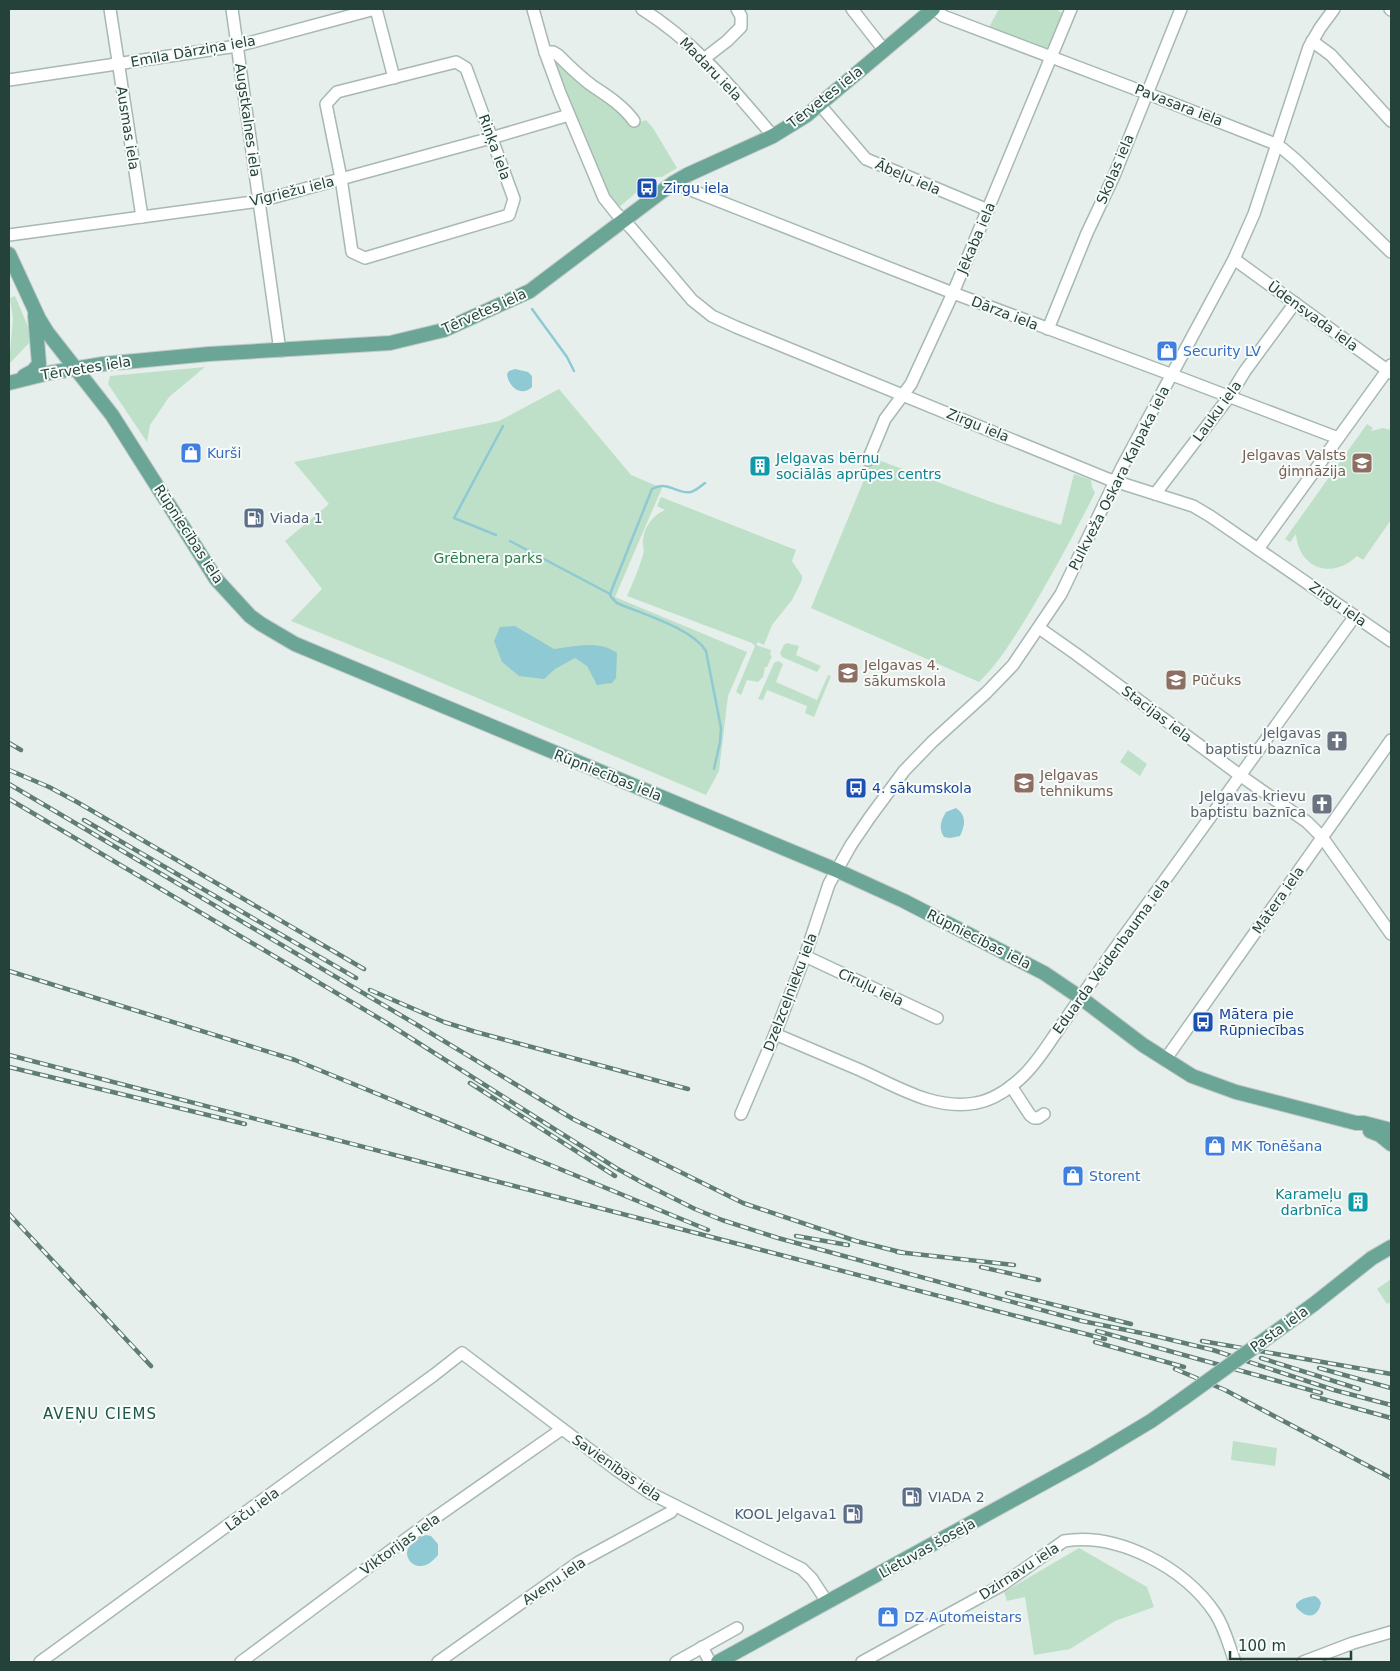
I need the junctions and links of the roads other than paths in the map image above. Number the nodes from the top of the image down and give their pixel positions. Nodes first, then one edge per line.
1 (110, 9) edge
2 (232, 9) edge
3 (376, 9) edge
4 (532, 9) edge
5 (642, 9) edge
6 (738, 9) edge
7 (852, 9) edge
8 (934, 9) edge
9 (1072, 9) edge
10 (1181, 9) edge
11 (1334, 9) edge
12 (1312, 41) junction
13 (237, 46) junction
14 (884, 50) junction
15 (545, 52) junction
16 (1051, 56) junction
17 (705, 58) junction
18 (118, 64) junction
19 (394, 78) junction
20 (9, 80) edge
21 (1146, 93) junction
22 (820, 105) junction
23 (569, 115) junction
24 (634, 121) dead end
25 (1391, 121) edge
26 (774, 136) junction
27 (491, 138) junction
28 (1278, 146) junction
29 (341, 178) junction
30 (673, 183) junction
31 (260, 201) junction
32 (988, 210) junction
33 (142, 217) junction
34 (623, 221) junction
35 (9, 235) edge
36 (1391, 252) edge
37 (9, 254) edge
38 (1234, 259) junction
39 (953, 293) junction
40 (1295, 303) junction
41 (34, 309) junction
42 (1048, 329) junction
43 (280, 351) junction
44 (76, 368) junction
45 (1390, 370) edge
46 (1171, 374) junction
47 (14, 382) edge
48 (904, 396) junction
49 (1230, 397) junction
50 (1338, 438) junction
51 (868, 460) dead end
52 (1115, 481) junction
53 (1155, 494) junction
54 (1258, 549) junction
55 (1355, 616) junction
56 (1039, 628) junction
57 (1391, 641) edge
58 (1391, 740) edge
59 (1241, 776) junction
60 (1322, 837) junction
61 (836, 870) junction
62 (1391, 934) edge
63 (804, 956) junction
64 (1081, 998) junction
65 (937, 1018) dead end
66 (775, 1034) junction
67 (1165, 1060) junction
68 (1011, 1086) junction
69 (741, 1114) dead end
70 (1044, 1114) dead end
71 (1356, 1124) junction
72 (1391, 1130) edge
73 (1391, 1144) edge
74 (1391, 1236) edge
75 (1391, 1247) edge
76 (1372, 1258) junction
77 (462, 1353) joint
78 (1184, 1398) joint
79 (562, 1429) junction
80 (674, 1506) junction
81 (827, 1602) junction
82 (737, 1628) dead end
83 (1391, 1632) edge
84 (702, 1648) junction
85 (40, 1662) edge
86 (241, 1662) edge
87 (438, 1662) edge
88 (676, 1662) edge
89 (710, 1662) edge
90 (718, 1662) edge
91 (862, 1662) edge
92 (1236, 1662) edge
93 (1303, 1662) edge

1 - 18 street, Ausmas iela
2 - 13 street, Augstkalnes iela
3 - 13 street, Emīla Dārziņa iela
3 - 19 street
4 - 15 street, Zirgu iela
5 - 17 street, Madaru iela
6 - 17 street
7 - 14 street
8 - 14 main road, Tērvetes iela
8 - 16 street, Pavasara iela
9 - 16 street, Jēkaba iela
10 - 21 street, Skolas iela
11 - 12 street, Pulkveža Oskara Kalpaka iela
12 - 25 street
12 - 28 street, Pulkveža Oskara Kalpaka iela
13 - 18 street, Emīla Dārziņa iela
13 - 31 street, Augstkalnes iela
14 - 22 main road, Tērvetes iela
15 - 23 street, Zirgu iela
15 - 24 street
16 - 21 street, Pavasara iela
16 - 32 street, Jēkaba iela
17 - 26 street, Madaru iela
18 - 20 street, Emīla Dārziņa iela
18 - 33 street, Ausmas iela
19 - 27 street, Riņķa iela
19 - 29 street, Riņķa iela
21 - 28 street, Pavasara iela
21 - 42 street, Skolas iela
22 - 26 main road, Tērvetes iela
22 - 32 street, Ābeļu iela
23 - 27 street, Vīgriežu iela
23 - 34 street, Zirgu iela
26 - 30 main road, Tērvetes iela
27 - 29 street, Vīgriežu iela
27 - 29 street, Riņķa iela
28 - 36 street, Pavasara iela
28 - 38 street, Pulkveža Oskara Kalpaka iela
29 - 31 street, Vīgriežu iela
30 - 34 main road, Tērvetes iela
30 - 39 street, Dārza iela
31 - 33 street, Vīgriežu iela
31 - 43 street, Augstkalnes iela
32 - 39 street, Jēkaba iela
33 - 35 street, Vīgriežu iela
34 - 43 main road, Tērvetes iela
34 - 48 street, Zirgu iela
37 - 41 main road, Rūpniecības iela
38 - 40 street, Ūdensvada iela
38 - 46 street, Pulkveža Oskara Kalpaka iela
39 - 42 street, Dārza iela
39 - 48 street, Jēkaba iela
40 - 45 street, Ūdensvada iela
40 - 49 street, Lauku iela
41 - 44 main road, Rūpniecības iela
41 - 47 main road
42 - 46 street, Dārza iela
43 - 44 main road, Tērvetes iela
44 - 47 main road, Tērvetes iela
44 - 61 main road, Rūpniecības iela
45 - 50 street
46 - 49 street, Dārza iela
46 - 52 street, Pulkveža Oskara Kalpaka iela
48 - 51 street, Jēkaba iela
48 - 52 street, Zirgu iela
49 - 50 street, Dārza iela
49 - 53 street, Lauku iela
50 - 54 street
52 - 53 street, Zirgu iela
52 - 56 street, Pulkveža Oskara Kalpaka iela
53 - 54 street, Zirgu iela
54 - 55 street, Zirgu iela
55 - 57 street, Zirgu iela
55 - 59 street, Eduarda Veidenbauma iela
56 - 59 street, Stacijas iela
56 - 61 street, Pulkveža Oskara Kalpaka iela
58 - 60 street, Mātera iela
59 - 60 street, Stacijas iela
59 - 64 street, Eduarda Veidenbauma iela
60 - 62 street, Stacijas iela
60 - 67 street, Mātera iela
61 - 63 street, Dzelzceļnieku iela
61 - 64 main road, Rūpniecības iela
63 - 65 street, Cīruļu iela
63 - 66 street, Dzelzceļnieku iela
64 - 67 main road, Rūpniecības iela
64 - 68 street, Eduarda Veidenbauma iela
66 - 68 street, Eduarda Veidenbauma iela
66 - 69 street, Dzelzceļnieku iela
67 - 71 main road, Rūpniecības iela
68 - 70 street
71 - 72 main road, Rūpniecības iela
71 - 73 main road, Rūpniecības iela
74 - 76 main road, Pasta iela
75 - 76 main road, Pasta iela
76 - 78 main road, Pasta iela, bridge
77 - 79 street, Savienības iela
77 - 85 street, Lāču iela
78 - 81 main road, Lietuvas šoseja
79 - 80 street, Savienības iela
79 - 86 street, Viktorijas iela
80 - 81 street, Savienības iela
80 - 87 street, Aveņu iela
81 - 90 main road, Lietuvas šoseja
82 - 84 street
83 - 93 street
84 - 88 street
84 - 89 street
91 - 92 street, Dzirnavu iela

